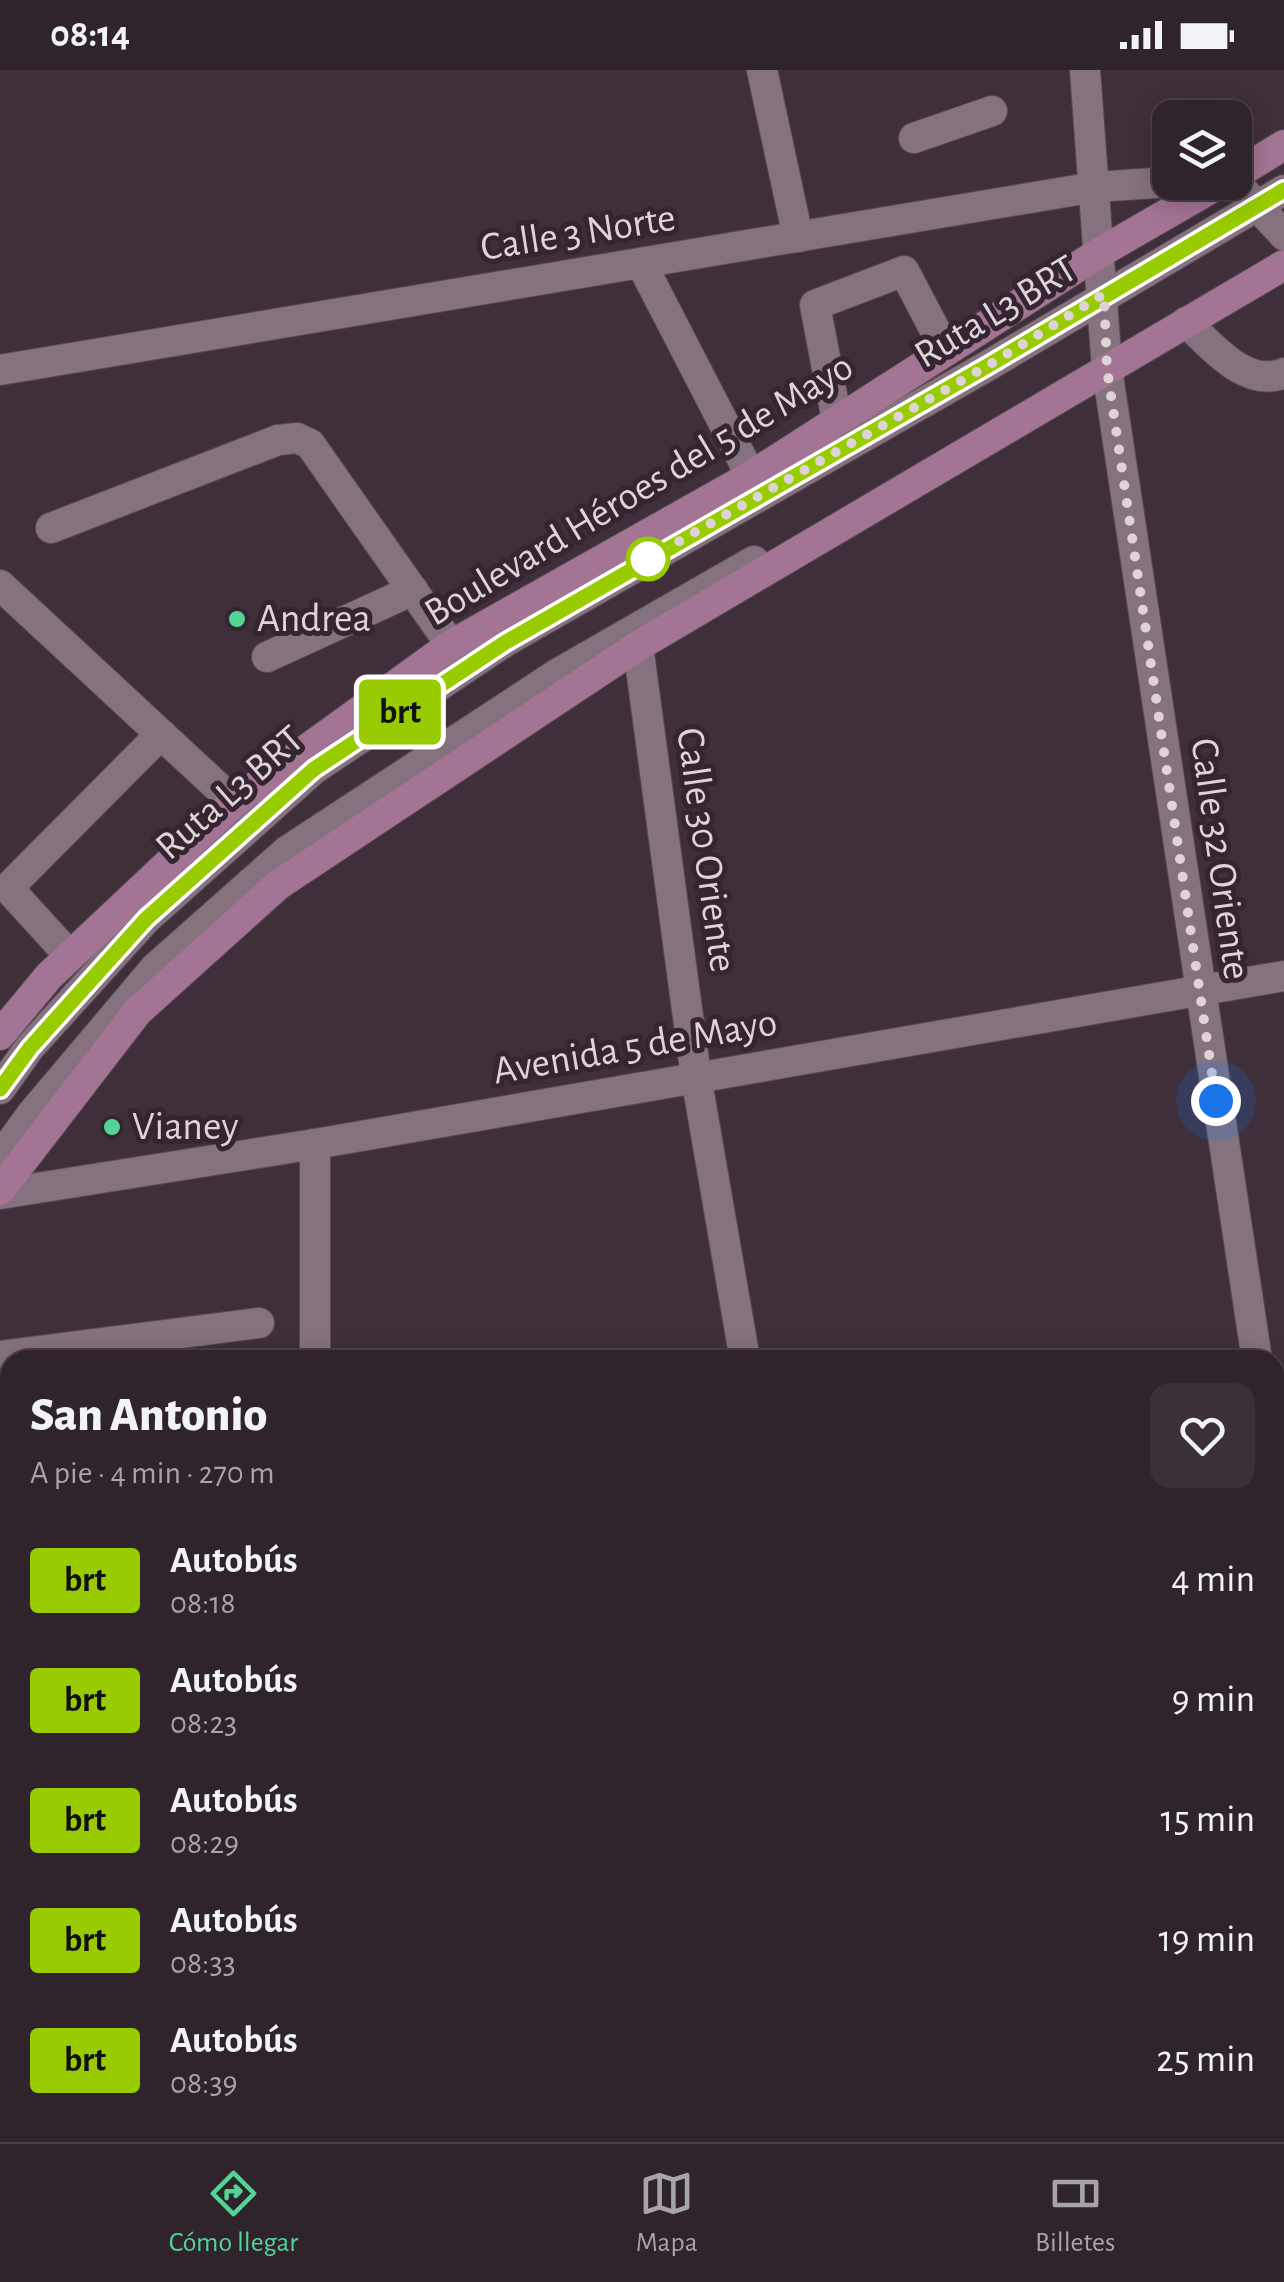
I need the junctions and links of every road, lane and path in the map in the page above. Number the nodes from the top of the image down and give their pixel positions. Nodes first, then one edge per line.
1 (762, 70) edge
2 (1085, 70) edge
3 (992, 110) dead end
4 (914, 138) dead end
5 (1284, 146) edge
6 (1252, 165) edge
7 (1152, 183) edge
8 (1095, 188) junction
9 (1271, 198) edge
10 (1191, 200) edge
11 (1284, 235) edge
12 (798, 237) junction
13 (1099, 253) junction
14 (1284, 254) edge
15 (640, 264) junction
16 (1284, 265) edge
17 (1104, 294) junction
18 (1186, 322) junction
19 (946, 351) junction
20 (1107, 362) junction
21 (0, 370) edge
22 (1284, 373) edge
23 (837, 421) junction
24 (750, 476) junction
25 (51, 528) dead end
26 (0, 585) edge
27 (413, 590) junction
28 (451, 645) junction
29 (638, 646) junction
30 (266, 657) dead end
31 (160, 734) junction
32 (234, 802) junction
33 (70, 956) junction
34 (1284, 976) edge
35 (1198, 990) junction
36 (0, 1034) edge
37 (696, 1076) junction
38 (0, 1090) edge
39 (315, 1144) junction
40 (0, 1158) edge
41 (0, 1192) edge
42 (258, 1323) dead end
43 (47, 1350) edge
44 (315, 1350) edge
45 (743, 1350) edge
46 (1255, 1350) edge

1 - 12 street
2 - 8 street, Calle 32 Oriente
3 - 4 street
5 - 6 main road
7 - 8 street, Calle 3 Norte
8 - 12 street, Calle 3 Norte
8 - 13 street, Calle 32 Oriente
9 - 11 street
9 - 17 street, Ruta L3 BRT
10 - 13 main road, Boulevard Héroes del 5 de Mayo
12 - 15 street, Calle 3 Norte
13 - 17 street, Calle 32 Oriente
13 - 19 main road, Boulevard Héroes del 5 de Mayo
14 - 20 street, Ruta L3 BRT
15 - 21 street, Calle 3 Norte
15 - 24 street
16 - 18 main road
17 - 20 street, Calle 32 Oriente
17 - 38 street, Ruta L3 BRT
18 - 20 main road
18 - 22 street
19 - 23 main road, Boulevard Héroes del 5 de Mayo
19 - 23 street
20 - 29 main road
20 - 35 street, Calle 32 Oriente
20 - 40 street, Ruta L3 BRT
23 - 24 main road, Boulevard Héroes del 5 de Mayo
24 - 28 main road, Boulevard Héroes del 5 de Mayo
25 - 27 street
26 - 31 street
27 - 28 street
27 - 30 street
28 - 32 main road, Boulevard Héroes del 5 de Mayo
29 - 37 street, Calle 30 Oriente
29 - 41 main road
31 - 32 street
31 - 33 street
32 - 33 main road, Boulevard Héroes del 5 de Mayo
33 - 36 main road, Boulevard Héroes del 5 de Mayo
34 - 35 street, Avenida 5 de Mayo
35 - 37 street, Avenida 5 de Mayo
35 - 46 street, Calle 32 Oriente
37 - 39 street, Avenida 5 de Mayo
37 - 45 street, Calle 30 Oriente
39 - 41 street, Avenida 5 de Mayo
39 - 44 street
42 - 43 street

